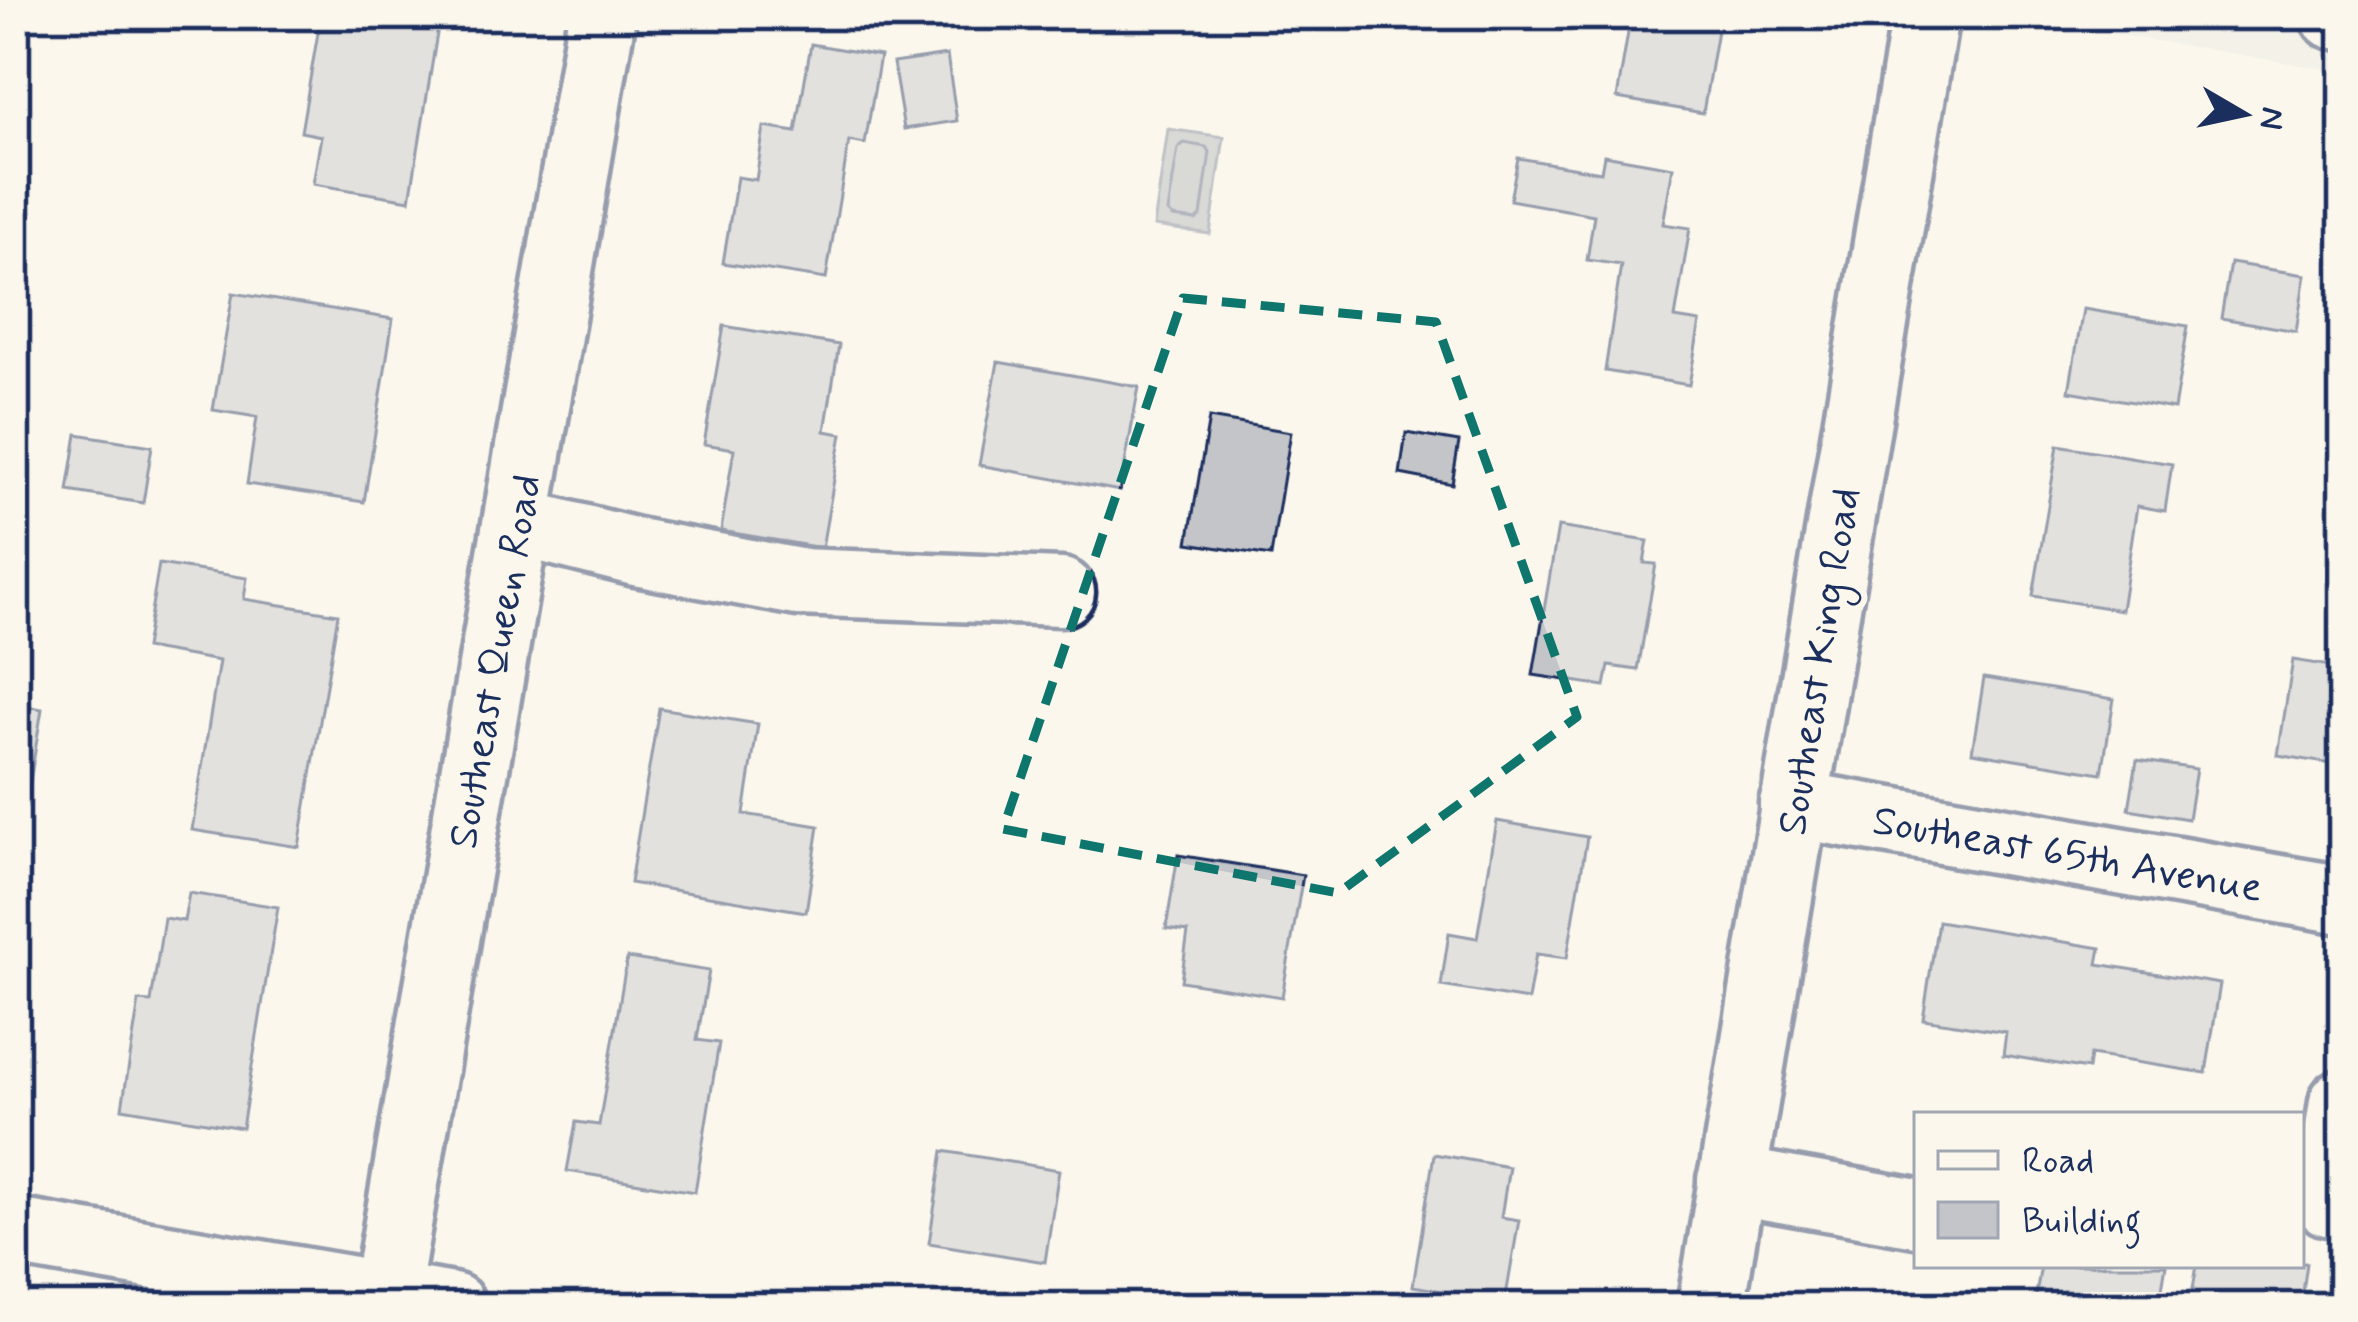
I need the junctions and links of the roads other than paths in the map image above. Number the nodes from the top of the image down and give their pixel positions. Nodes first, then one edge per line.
1 (602, 15) edge
2 (1925, 15) edge
3 (517, 522) junction
4 (1061, 592) dead end
5 (1793, 804) junction
6 (2343, 900) edge
7 (2343, 1103) edge
8 (1731, 1180) junction
9 (2328, 1202) dead end
10 (1914, 1212) edge
11 (15, 1232) edge
12 (385, 1302) edge
13 (452, 1307) edge
14 (1711, 1307) edge

1 - 3 street, Southeast Queen Road
2 - 5 street, Southeast King Road
3 - 4 street
3 - 12 street, Southeast Queen Road
5 - 6 street, Southeast 65th Avenue
5 - 8 street, Southeast King Road
7 - 9 street
8 - 10 street
8 - 14 street, Southeast King Road
11 - 12 street
12 - 13 street

